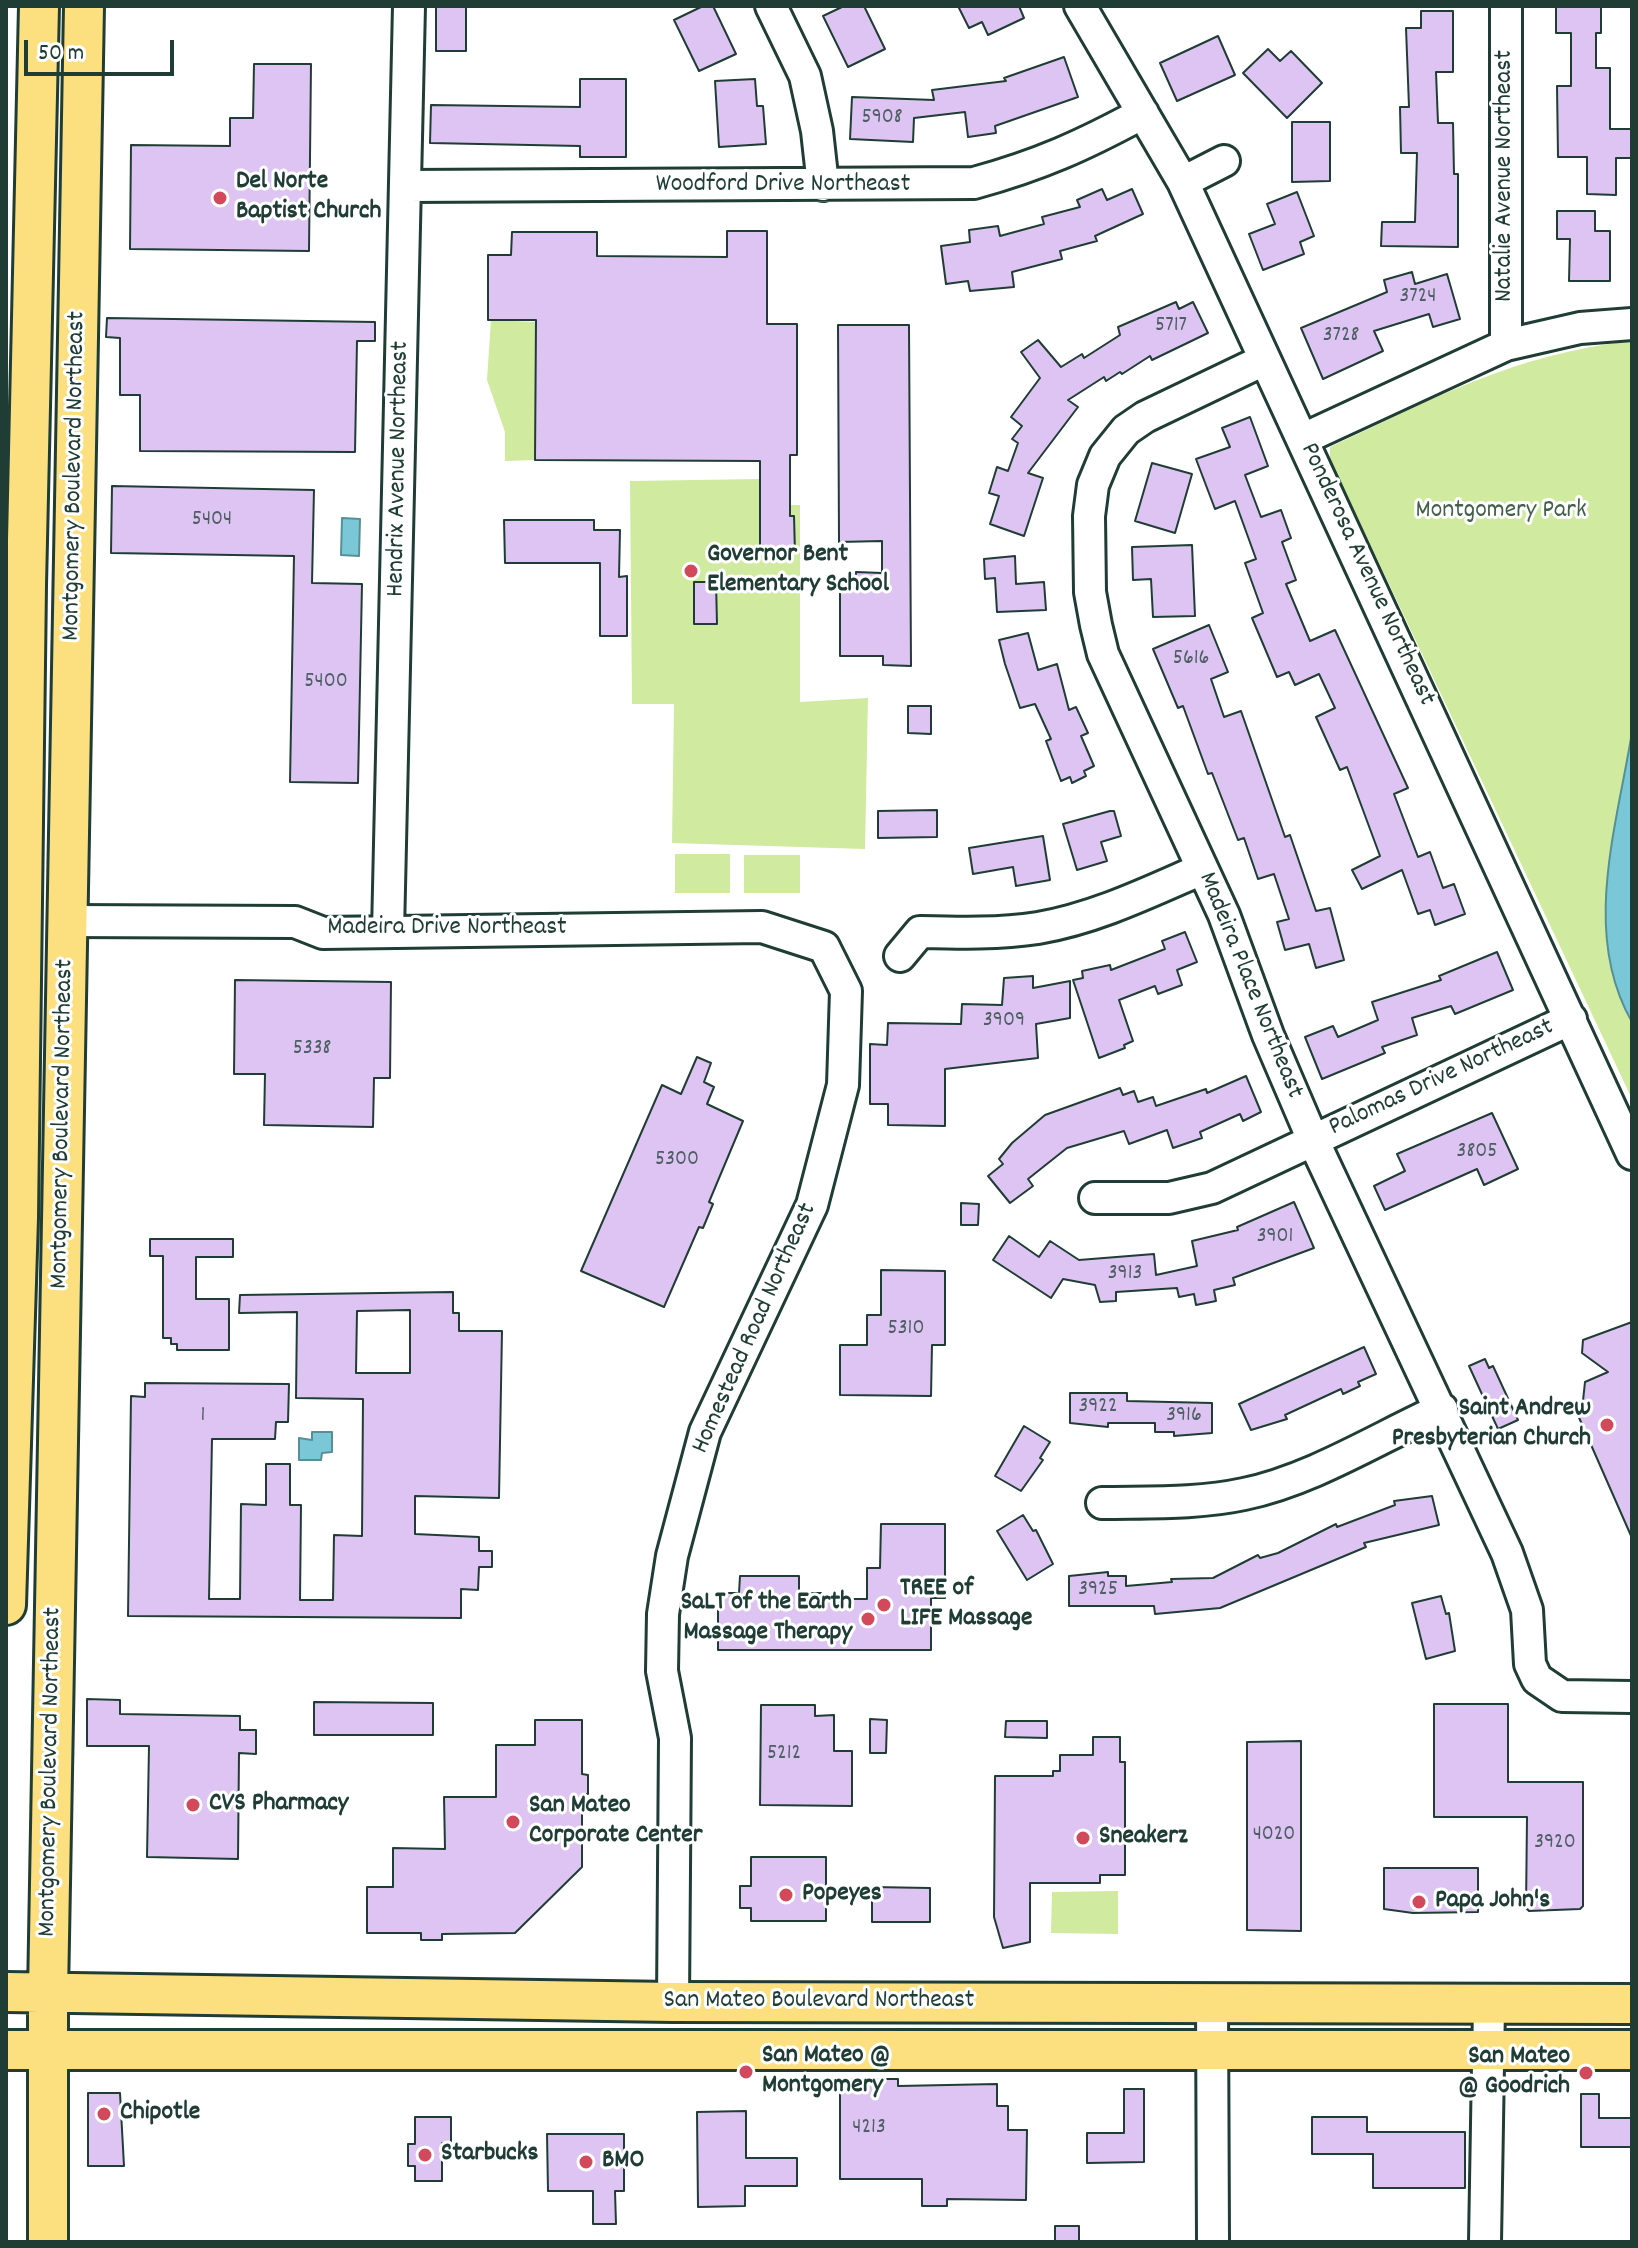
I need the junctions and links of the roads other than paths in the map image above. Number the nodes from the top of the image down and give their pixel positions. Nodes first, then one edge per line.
1 (39, 6) edge
2 (84, 6) edge
3 (409, 6) edge
4 (771, 6) edge
5 (1080, 6) edge
6 (1506, 6) edge
7 (1143, 113) junction
8 (1224, 161) dead end
9 (1183, 182) junction
10 (823, 185) junction
11 (407, 186) junction
12 (1632, 324) edge
13 (1506, 345) junction
14 (1264, 360) junction
15 (1303, 439) junction
16 (1202, 869) junction
17 (68, 921) junction
18 (388, 932) junction
19 (824, 947) joint
20 (900, 956) dead end
21 (1571, 1019) junction
22 (1313, 1140) junction
23 (1632, 1154) edge
24 (1095, 1198) dead end
25 (18, 1218) junction
26 (62, 1220) junction
27 (1442, 1409) junction
28 (1102, 1503) dead end
29 (6, 1605) edge
30 (6, 1628) edge
31 (55, 1629) junction
32 (1632, 1697) edge
33 (6, 1992) edge
34 (48, 1993) junction
35 (673, 2002) junction
36 (1212, 2002) junction
37 (1632, 2004) edge
38 (1489, 2005) junction
39 (6, 2050) edge
40 (47, 2050) junction
41 (1488, 2050) junction
42 (1632, 2050) edge
43 (1211, 2051) junction
44 (48, 2242) edge
45 (1213, 2242) edge
46 (1485, 2242) edge

1 - 25 main road, Montgomery Boulevard Northeast
2 - 17 main road, Montgomery Boulevard Northeast
3 - 11 street, Hendrix Avenue Northeast
4 - 10 street
5 - 7 street, Ponderosa Avenue Northeast
6 - 13 street, Natalie Avenue Northeast
7 - 9 street, Ponderosa Avenue Northeast
7 - 10 street, Woodford Drive Northeast
8 - 9 street
9 - 14 street, Ponderosa Avenue Northeast
10 - 11 street, Woodford Drive Northeast
11 - 18 street, Hendrix Avenue Northeast
12 - 13 street
13 - 15 street
14 - 15 street, Ponderosa Avenue Northeast
14 - 16 street, Madeira Place Northeast
15 - 21 street, Ponderosa Avenue Northeast
16 - 20 street
16 - 22 street, Madeira Place Northeast
17 - 18 street, Madeira Drive Northeast
17 - 26 main road, Montgomery Boulevard Northeast
18 - 19 street, Madeira Drive Northeast
19 - 35 street, Homestead Road Northeast
21 - 22 street, Palomas Drive Northeast
21 - 23 street, Ponderosa Avenue Northeast
22 - 24 street, Palomas Drive Northeast
22 - 27 street, Madeira Place Northeast
25 - 26 main road
25 - 29 main road, Montgomery Boulevard Northeast
26 - 31 main road, Montgomery Boulevard Northeast
27 - 28 street
27 - 32 street, Madeira Place Northeast
30 - 31 main road
31 - 34 main road, Montgomery Boulevard Northeast
33 - 34 main road, San Mateo Boulevard Northeast
34 - 35 main road, San Mateo Boulevard Northeast
34 - 40 main road, Montgomery Boulevard Northeast
35 - 36 main road, San Mateo Boulevard Northeast
36 - 38 main road, San Mateo Boulevard Northeast
36 - 43 street
37 - 38 main road, San Mateo Boulevard Northeast
38 - 41 street
39 - 40 main road, San Mateo Boulevard Northeast
40 - 43 main road, San Mateo Boulevard Northeast
40 - 44 main road, Montgomery Boulevard Northeast
41 - 42 main road, San Mateo Boulevard Northeast
41 - 43 main road, San Mateo Boulevard Northeast
41 - 46 street
43 - 45 street

